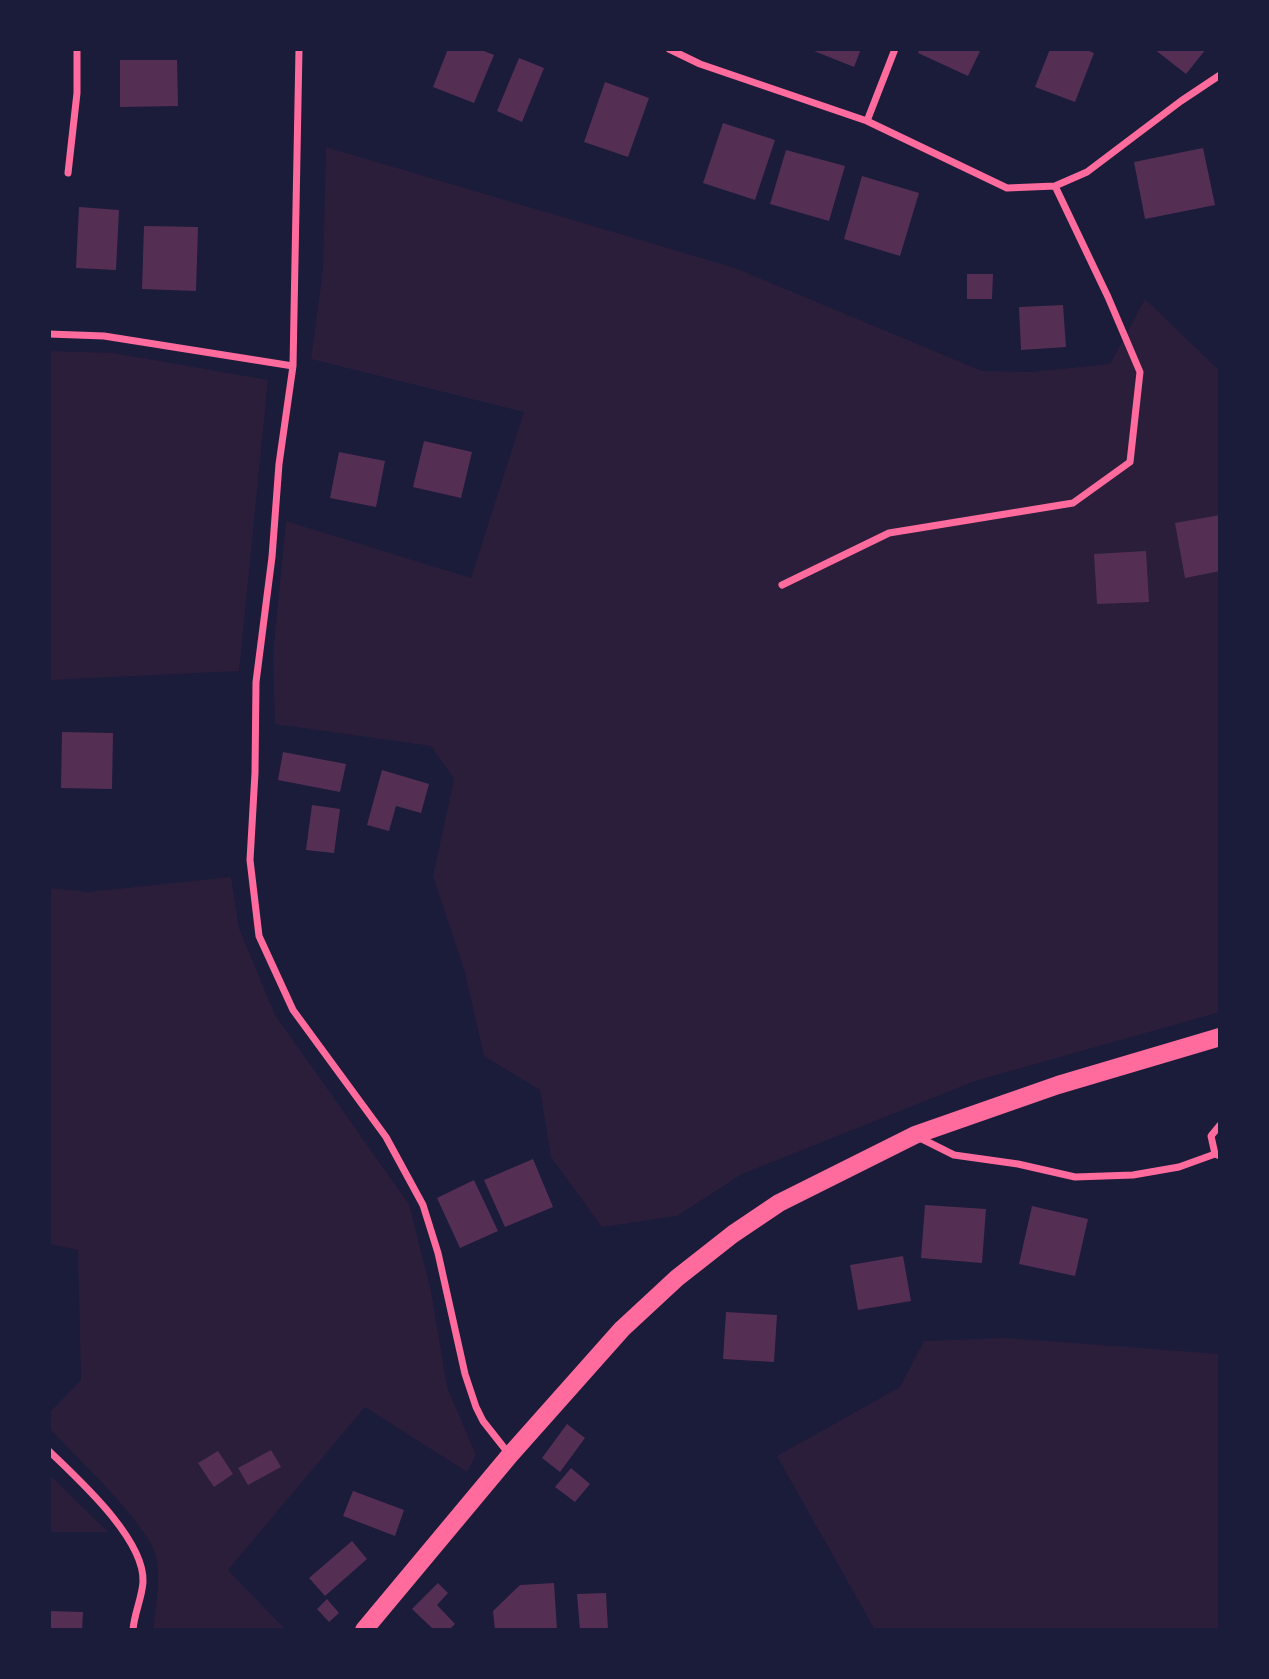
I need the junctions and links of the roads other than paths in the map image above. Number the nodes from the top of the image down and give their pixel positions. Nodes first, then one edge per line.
1 (77, 49) edge
2 (299, 49) edge
3 (669, 49) edge
4 (895, 49) edge
5 (1220, 75) edge
6 (867, 121) junction
7 (68, 173) dead end
8 (1055, 186) junction
9 (49, 334) edge
10 (293, 366) junction
11 (782, 585) dead end
12 (1220, 1037) edge
13 (1220, 1125) edge
14 (915, 1135) junction
15 (1217, 1155) edge
16 (49, 1451) edge
17 (510, 1455) junction
18 (133, 1630) edge
19 (363, 1630) edge

1 - 7 street
2 - 10 street
3 - 6 street
4 - 6 street
5 - 8 street
6 - 8 street
8 - 11 street
9 - 10 street
10 - 17 street
12 - 14 main road
13 - 15 street
14 - 15 street
14 - 17 main road
16 - 18 street
17 - 19 main road

